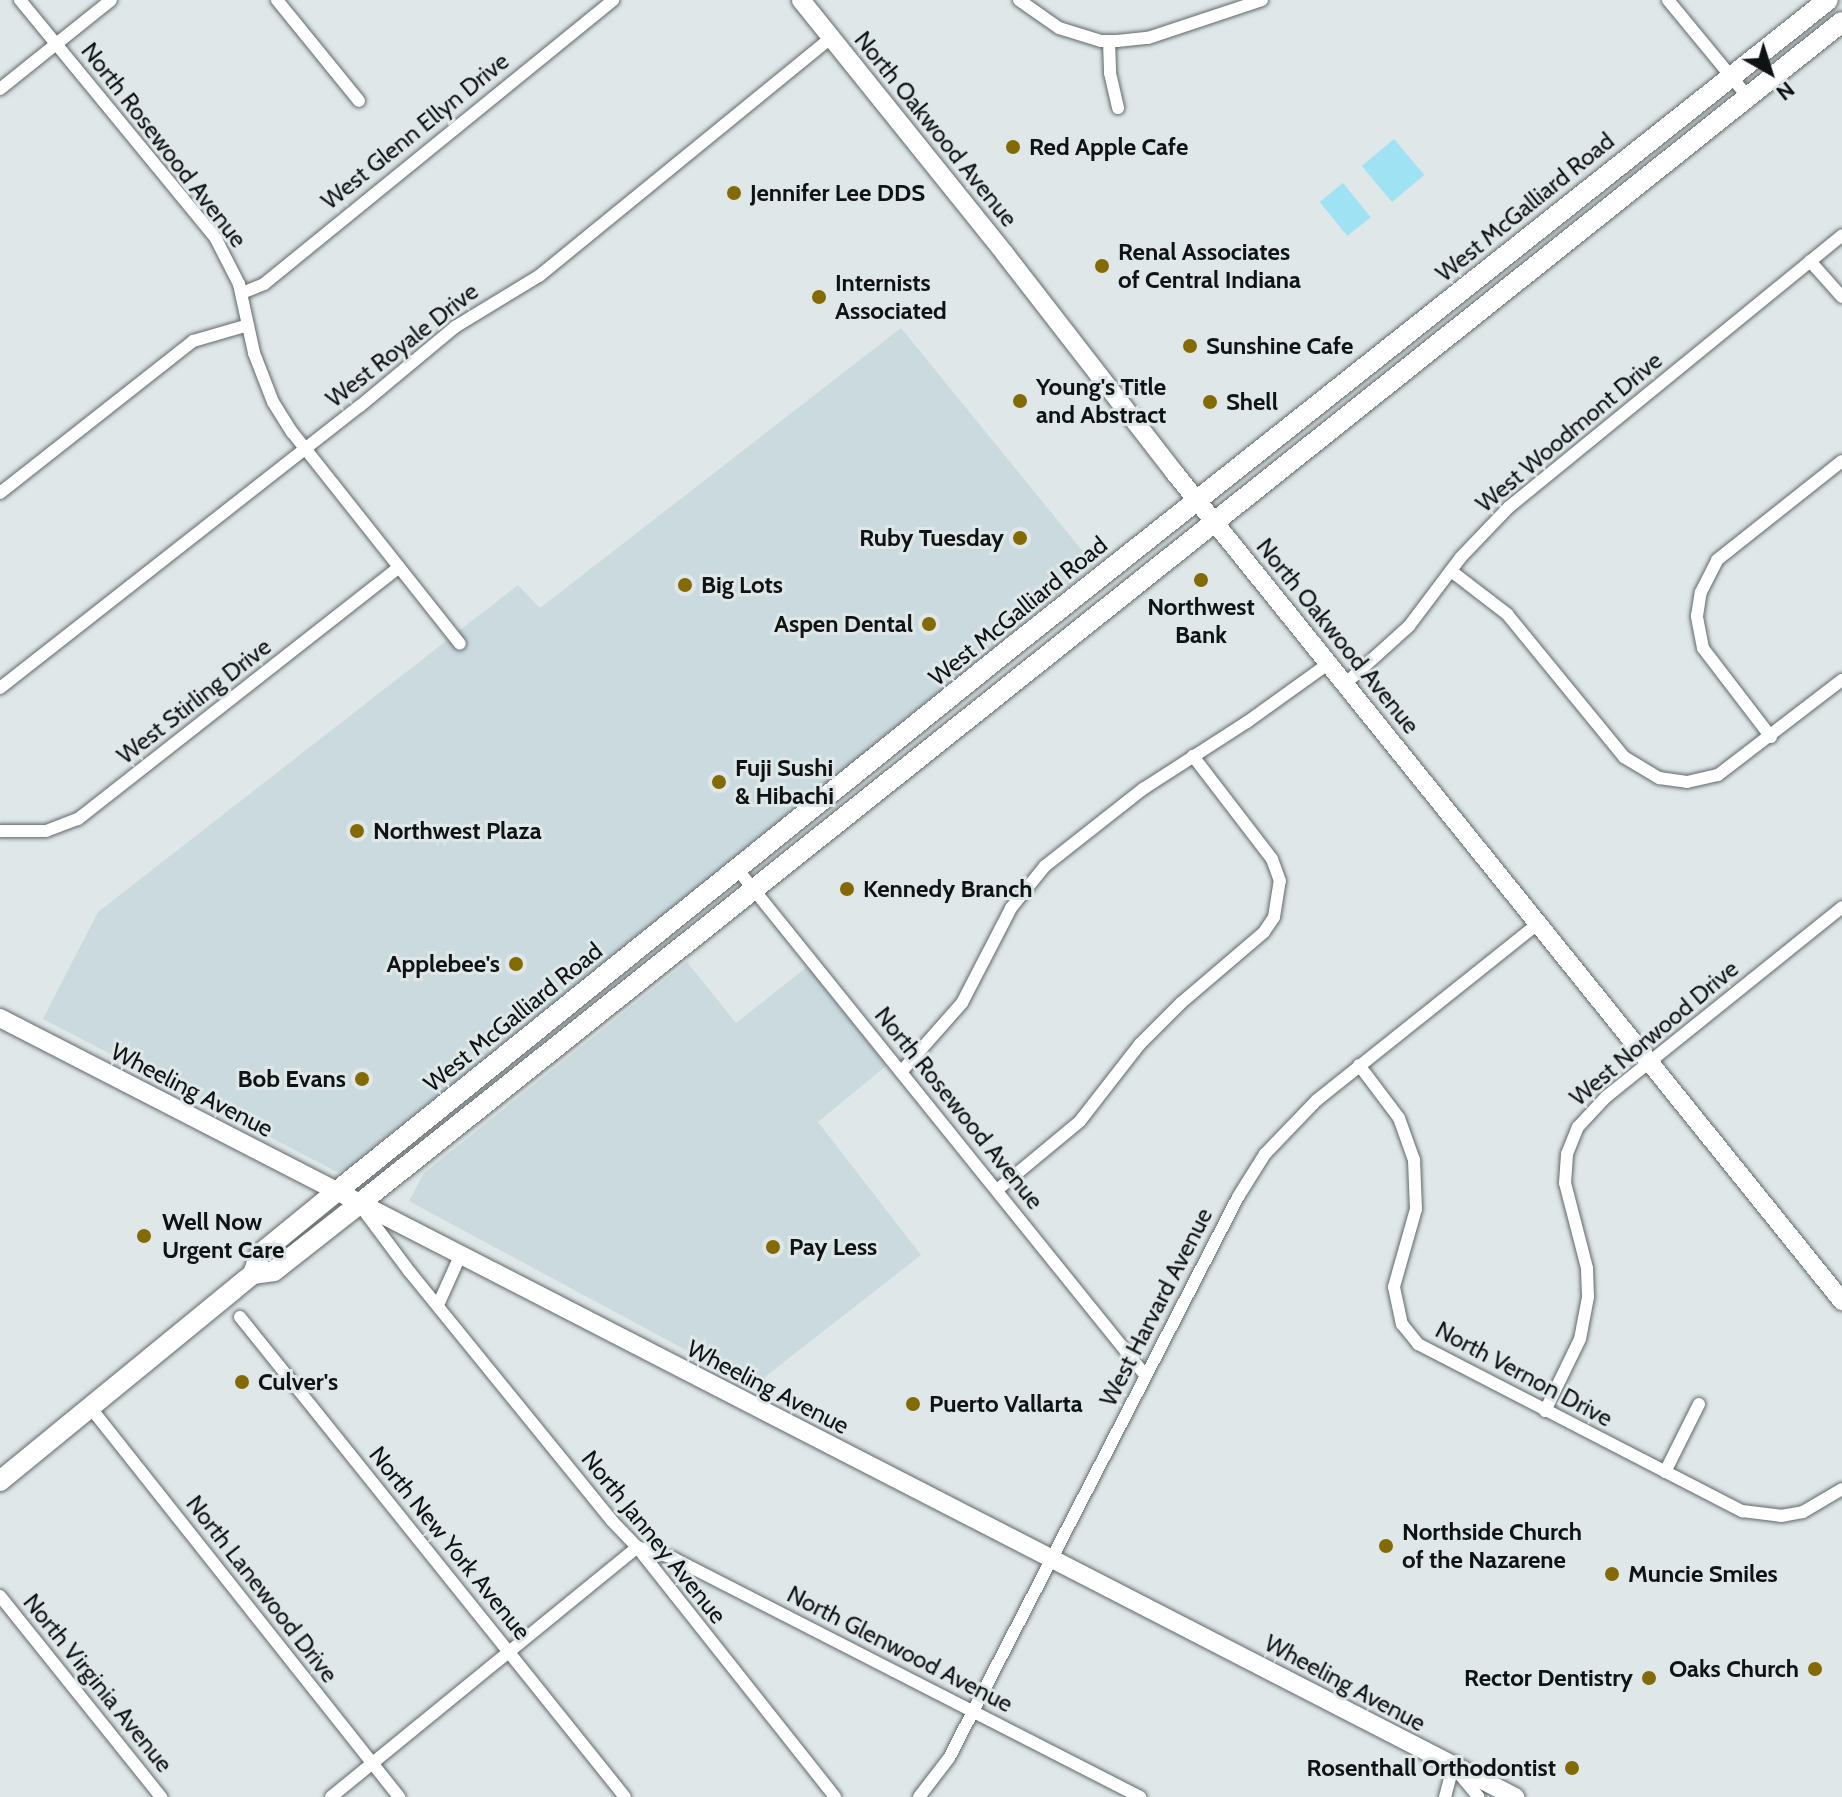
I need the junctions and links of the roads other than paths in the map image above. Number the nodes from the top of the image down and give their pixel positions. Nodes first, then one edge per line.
1 (20, 0) edge
2 (111, 0) edge
3 (277, 0) edge
4 (613, 0) edge
5 (801, 0) edge
6 (1019, 0) edge
7 (1262, 0) edge
8 (1668, 0) edge
9 (1828, 0) edge
10 (1842, 22) edge
11 (831, 38) junction
12 (1109, 41) junction
13 (57, 45) junction
14 (1732, 75) junction
15 (0, 89) edge
16 (1748, 97) junction
17 (359, 101) dead end
18 (1118, 108) dead end
19 (1842, 235) edge
20 (1810, 261) junction
21 (242, 293) junction
22 (1842, 297) edge
23 (248, 325) junction
24 (306, 449) junction
25 (1842, 461) edge
26 (0, 493) edge
27 (1198, 502) junction
28 (1213, 521) junction
29 (399, 567) junction
30 (1451, 571) junction
31 (460, 644) dead end
32 (1329, 663) junction
33 (1842, 680) edge
34 (1346, 683) junction
35 (0, 688) edge
36 (1771, 737) junction
37 (1193, 756) junction
38 (0, 831) edge
39 (738, 870) junction
40 (754, 887) junction
41 (1842, 907) edge
42 (1539, 923) junction
43 (0, 1018) edge
44 (1650, 1061) junction
45 (1359, 1065) junction
46 (901, 1072) junction
47 (997, 1190) junction
48 (336, 1192) junction
49 (359, 1204) junction
50 (460, 1256) junction
51 (253, 1274) junction
52 (1842, 1299) edge
53 (438, 1305) junction
54 (240, 1317) dead end
55 (1145, 1375) junction
56 (1699, 1404) dead end
57 (90, 1407) junction
58 (1545, 1411) junction
59 (1665, 1472) junction
60 (0, 1481) edge
61 (1842, 1489) edge
62 (637, 1547) junction
63 (1053, 1560) junction
64 (0, 1596) edge
65 (509, 1652) junction
66 (973, 1711) junction
67 (372, 1763) junction
68 (1453, 1767) junction
69 (161, 1797) edge
70 (331, 1797) edge
71 (399, 1797) edge
72 (625, 1797) edge
73 (835, 1797) edge
74 (919, 1797) edge
75 (1140, 1797) edge
76 (1445, 1797) edge
77 (1479, 1797) edge
78 (1515, 1797) edge

1 - 13 street, North Rosewood Avenue
2 - 13 street
3 - 17 street
4 - 21 street, West Glenn Ellyn Drive
5 - 11 main road, North Oakwood Avenue
6 - 12 street
7 - 12 street
8 - 14 street
9 - 14 main road, West McGalliard Road
10 - 16 main road, West McGalliard Road
11 - 24 street, West Royale Drive
11 - 27 main road, North Oakwood Avenue
12 - 18 street
13 - 15 street
13 - 21 street, North Rosewood Avenue
14 - 16 street
14 - 27 main road, West McGalliard Road
16 - 28 main road, West McGalliard Road
19 - 20 street, West Woodmont Drive
20 - 22 street
20 - 30 street, West Woodmont Drive
21 - 23 street, North Rosewood Avenue
23 - 24 street, North Rosewood Avenue
23 - 26 street
24 - 29 street, North Rosewood Avenue
24 - 35 street, West Royale Drive
25 - 36 street
27 - 28 main road, North Oakwood Avenue
27 - 39 main road, West McGalliard Road
28 - 32 main road, North Oakwood Avenue
28 - 40 main road, West McGalliard Road
29 - 31 street, North Rosewood Avenue
29 - 38 street, West Stirling Drive
30 - 34 street, West Woodmont Drive
30 - 36 street
32 - 34 main road, North Oakwood Avenue
32 - 37 street
33 - 36 street
34 - 42 main road, North Oakwood Avenue
37 - 46 street
37 - 47 street
39 - 40 street, North Rosewood Avenue
39 - 48 main road, West McGalliard Road
40 - 46 street, North Rosewood Avenue
40 - 49 main road, West McGalliard Road
41 - 44 street, West Norwood Drive
42 - 44 main road, North Oakwood Avenue
42 - 45 street, West Harvard Avenue
43 - 48 main road, Wheeling Avenue
44 - 52 main road, North Oakwood Avenue
44 - 58 street, West Norwood Drive
45 - 55 street, West Harvard Avenue
45 - 58 street, North Vernon Drive
46 - 47 street, North Rosewood Avenue
47 - 55 street, North Rosewood Avenue
48 - 49 main road, Wheeling Avenue
48 - 51 main road, West McGalliard Road
49 - 50 main road, Wheeling Avenue
49 - 51 main road, West McGalliard Road
49 - 53 street, North Janney Avenue
50 - 53 street
50 - 63 main road, Wheeling Avenue
51 - 57 main road, West McGalliard Road
53 - 62 street, North Janney Avenue
54 - 65 street, North New York Avenue
55 - 63 street, West Harvard Avenue
56 - 59 street
57 - 60 main road, West McGalliard Road
57 - 67 street, North Lanewood Drive
58 - 59 street, North Vernon Drive
59 - 61 street, North Vernon Drive
62 - 65 street
62 - 66 street, North Glenwood Avenue
62 - 73 street, North Janney Avenue
63 - 66 street, West Harvard Avenue
63 - 68 main road, Wheeling Avenue
64 - 69 street, North Virginia Avenue
65 - 67 street
65 - 72 street, North New York Avenue
66 - 74 street, West Harvard Avenue
66 - 75 street, North Glenwood Avenue
67 - 70 street
67 - 71 street, North Lanewood Drive
68 - 76 street
68 - 77 street
68 - 78 main road, Wheeling Avenue

